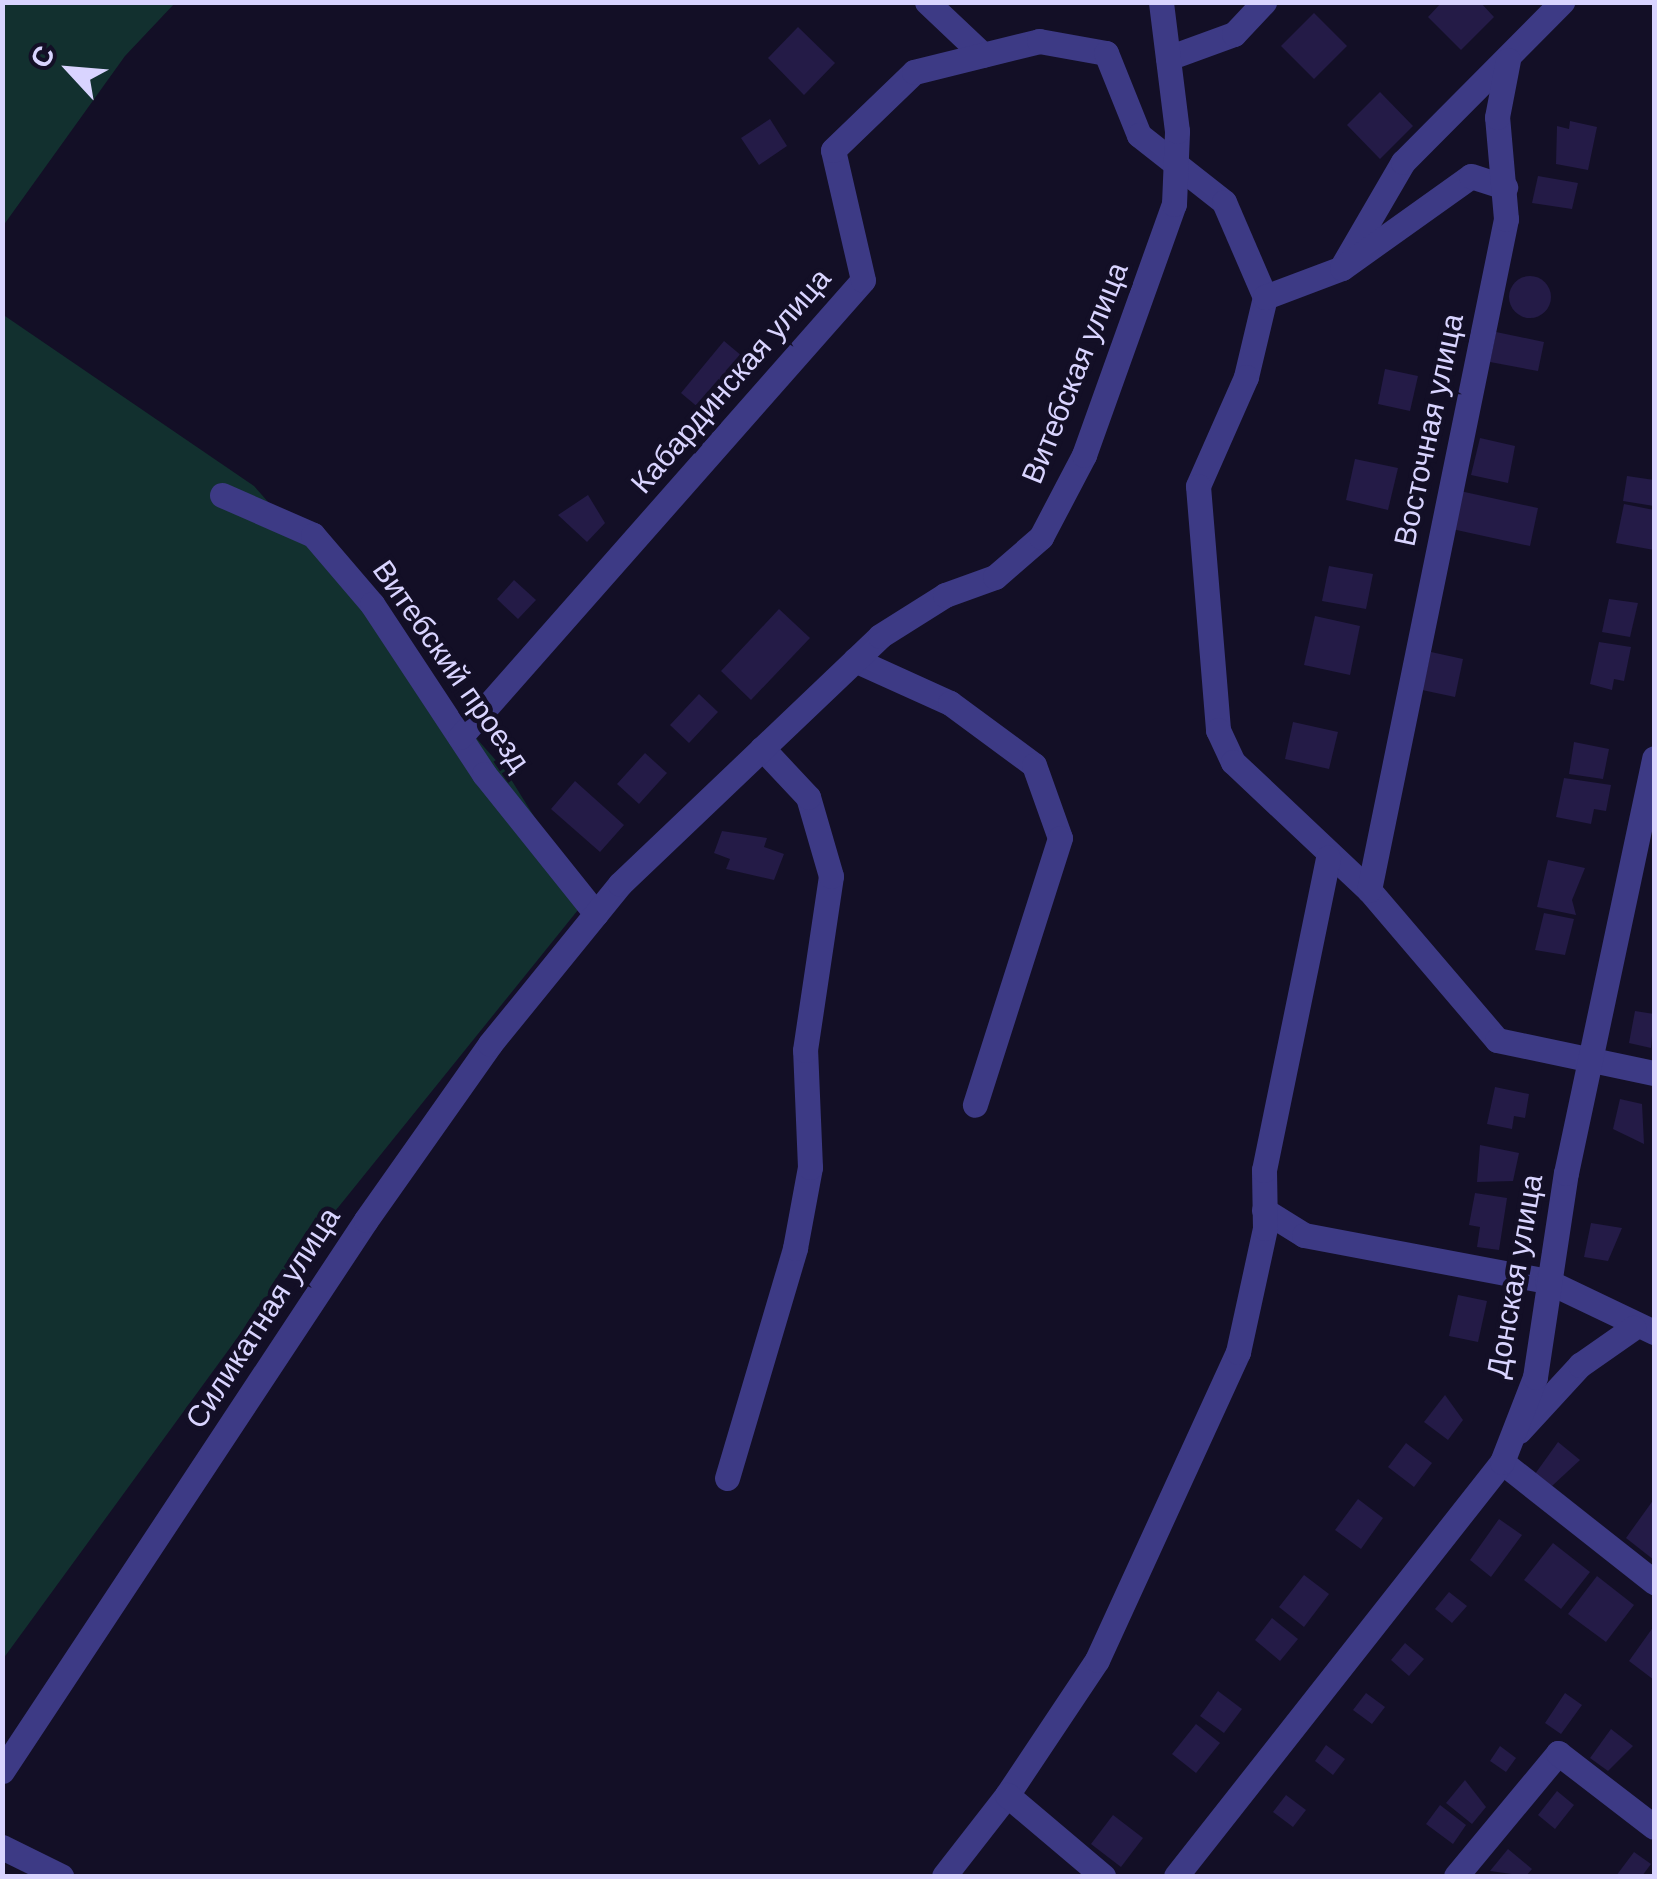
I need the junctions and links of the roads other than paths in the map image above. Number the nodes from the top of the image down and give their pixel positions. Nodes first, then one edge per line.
1 (927, 2) edge
2 (1161, 2) edge
3 (1264, 2) edge
4 (1562, 2) edge
5 (983, 55) junction
6 (1168, 58) junction
7 (1508, 60) junction
8 (1497, 118) junction
9 (1176, 170) junction
10 (1472, 176) junction
11 (1505, 187) junction
12 (1342, 268) junction
13 (1266, 298) junction
14 (222, 495) dead end
15 (855, 660) junction
16 (460, 736) junction
17 (762, 748) junction
18 (1654, 758) edge
19 (1328, 857) junction
20 (1369, 890) junction
21 (596, 914) junction
22 (1590, 1059) junction
23 (1654, 1073) edge
24 (974, 1105) dead end
25 (1264, 1210) junction
26 (1547, 1281) junction
27 (1644, 1330) edge
28 (1506, 1452) junction
29 (727, 1478) dead end
30 (1654, 1582) edge
31 (2, 1771) edge
32 (1006, 1795) junction
33 (1654, 1827) edge
34 (2, 1847) edge
35 (61, 1876) edge
36 (944, 1876) edge
37 (1103, 1876) edge
38 (1176, 1876) edge
39 (1456, 1876) edge

1 - 5 street
2 - 6 street, Витебская улица
3 - 6 street
4 - 7 street
5 - 9 street, Кабардинская улица
5 - 16 street, Кабардинская улица
6 - 9 street, Витебская улица
7 - 8 street, Восточная улица
7 - 12 street
8 - 10 street
8 - 11 street, Восточная улица
9 - 13 street
9 - 15 street, Витебская улица
10 - 11 street
10 - 12 street
11 - 20 street, Восточная улица
12 - 13 street
13 - 19 street
14 - 16 street, Витебский проезд
15 - 17 street, Витебская улица
15 - 24 street
16 - 21 street, Витебский проезд
17 - 21 street, Витебская улица
17 - 29 street
18 - 22 street, Донская улица
19 - 20 street
19 - 25 street
20 - 22 street
21 - 31 street, Силикатная улица
22 - 23 street
22 - 26 street, Донская улица
25 - 26 street
25 - 32 street
26 - 27 street
26 - 28 street, Донская улица
27 - 28 street
28 - 30 street
28 - 38 street, Донская улица
32 - 36 street
32 - 37 street
33 - 39 street
34 - 35 street

